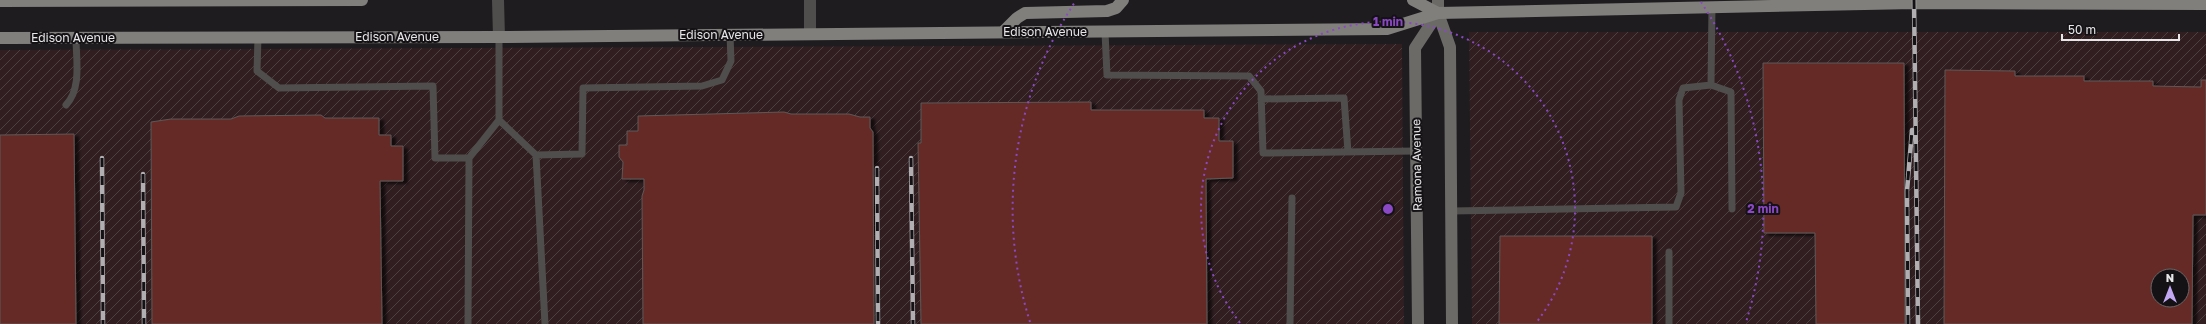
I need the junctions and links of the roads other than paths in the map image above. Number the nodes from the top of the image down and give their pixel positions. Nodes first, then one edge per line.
1 (362, 0) edge
2 (498, 0) edge
3 (810, 0) edge
4 (1123, 0) edge
5 (1413, 0) edge
6 (1438, 0) edge
7 (0, 1) edge
8 (1938, 1) edge
9 (2119, 2) edge
10 (1668, 4) edge
11 (2206, 4) edge
12 (1582, 5) edge
13 (1712, 7) junction
14 (1438, 13) junction
15 (1003, 32) junction
16 (1105, 32) junction
17 (810, 34) junction
18 (730, 35) junction
19 (258, 37) junction
20 (499, 37) junction
21 (0, 38) edge
22 (76, 38) junction
23 (1711, 85) junction
24 (1261, 99) junction
25 (66, 105) dead end
26 (500, 120) junction
27 (1416, 151) junction
28 (1348, 152) junction
29 (536, 155) junction
30 (469, 158) junction
31 (1292, 198) dead end
32 (1732, 209) dead end
33 (1452, 211) junction
34 (1669, 252) dead end
35 (468, 324) edge
36 (544, 324) edge
37 (1290, 324) edge
38 (1418, 324) edge
39 (1452, 324) edge
40 (1670, 324) edge

1 - 7 main road
2 - 20 street
3 - 17 street
4 - 15 main road
5 - 14 main road, Edison Avenue
6 - 14 main road
8 - 9 main road, Edison Avenue
8 - 13 main road, Edison Avenue
9 - 11 main road, Edison Avenue
10 - 12 main road, Edison Avenue
10 - 13 main road, Edison Avenue
12 - 14 main road, Edison Avenue
13 - 23 lane
14 - 16 main road, Edison Avenue
14 - 27 main road, Ramona Avenue
14 - 33 main road
15 - 16 main road, Edison Avenue
15 - 17 main road, Edison Avenue
16 - 24 lane
17 - 18 main road, Edison Avenue
18 - 20 main road, Edison Avenue
18 - 29 lane
19 - 20 main road, Edison Avenue
19 - 22 main road, Edison Avenue
19 - 30 lane
20 - 26 lane
21 - 22 main road, Edison Avenue
22 - 25 lane
23 - 32 lane
23 - 33 lane
24 - 28 lane
24 - 28 lane
26 - 29 lane
26 - 30 lane
27 - 28 lane
27 - 38 main road, Ramona Avenue
29 - 36 lane
30 - 35 lane
31 - 37 lane
33 - 39 main road
34 - 40 lane

